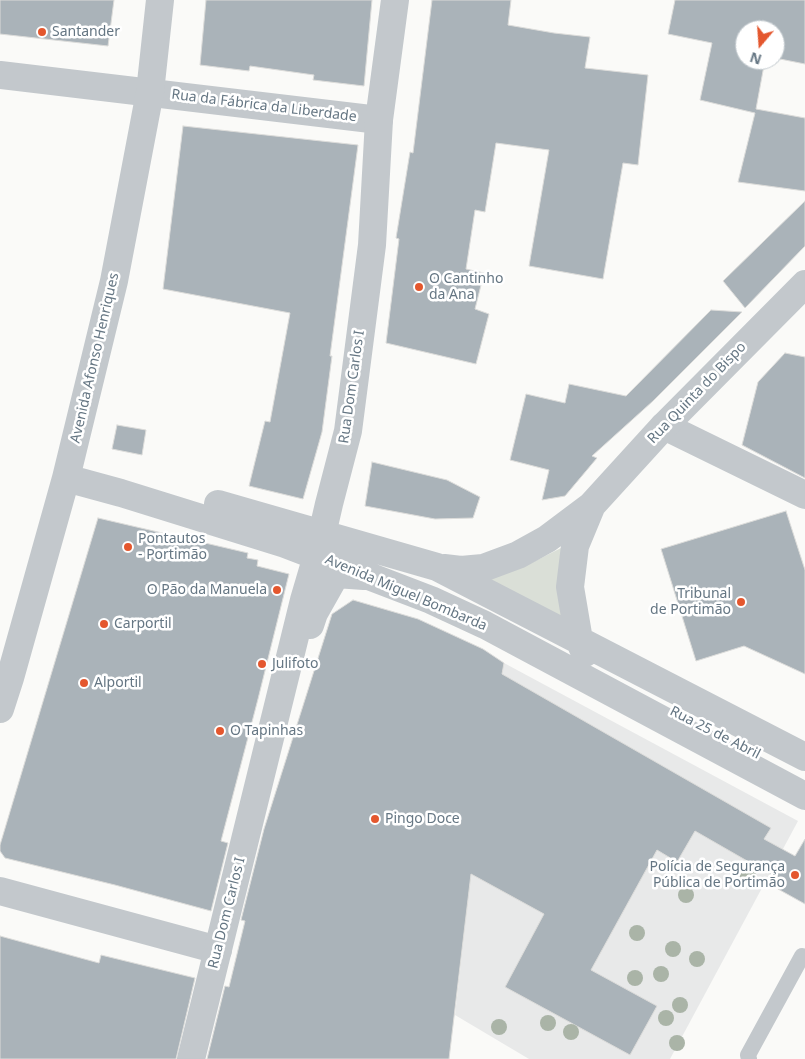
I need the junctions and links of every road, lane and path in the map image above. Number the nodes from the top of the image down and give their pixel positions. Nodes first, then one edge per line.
1 (160, 0) edge
2 (395, 0) edge
3 (0, 76) edge
4 (150, 92) junction
5 (379, 120) junction
6 (805, 284) edge
7 (664, 426) junction
8 (68, 470) junction
9 (805, 495) edge
10 (592, 505) junction
11 (320, 545) junction
12 (437, 567) junction
13 (366, 576) junction
14 (579, 640) junction
15 (621, 698) junction
16 (0, 709) edge
17 (805, 756) edge
18 (264, 766) junction
19 (805, 779) edge
20 (805, 796) edge
21 (0, 891) edge
22 (218, 950) junction
23 (802, 956) dead end
24 (191, 1059) edge
25 (749, 1059) edge

1 - 4 street, Avenida Afonso Henriques
2 - 5 street, Rua Dom Carlos I
3 - 4 street, Rua da Fábrica da Liberdade
4 - 5 street, Rua da Fábrica da Liberdade
4 - 8 street, Avenida Afonso Henriques
5 - 11 street, Rua Dom Carlos I
6 - 7 street, Rua Quinta do Bispo
7 - 9 street
7 - 10 street, Rua Quinta do Bispo
8 - 11 street, Avenida Miguel Bombarda
8 - 16 street, Avenida Afonso Henriques
10 - 12 street, Rua Quinta do Bispo
10 - 14 street, Rua Quinta do Bispo
11 - 12 street, Avenida Miguel Bombarda
11 - 13 street, Avenida Miguel Bombarda
11 - 18 street, Rua Dom Carlos I
12 - 14 street, Avenida Miguel Bombarda
13 - 15 street, Avenida Miguel Bombarda
13 - 18 street, Rua Dom Carlos I
14 - 15 street, Rua Quinta do Bispo
14 - 17 street, Avenida Miguel Bombarda
15 - 19 street, Rua 25 de Abril
15 - 20 street, Avenida Miguel Bombarda
18 - 22 street, Rua Dom Carlos I
21 - 22 street
22 - 24 street, Rua Dom Carlos I
23 - 25 lane

